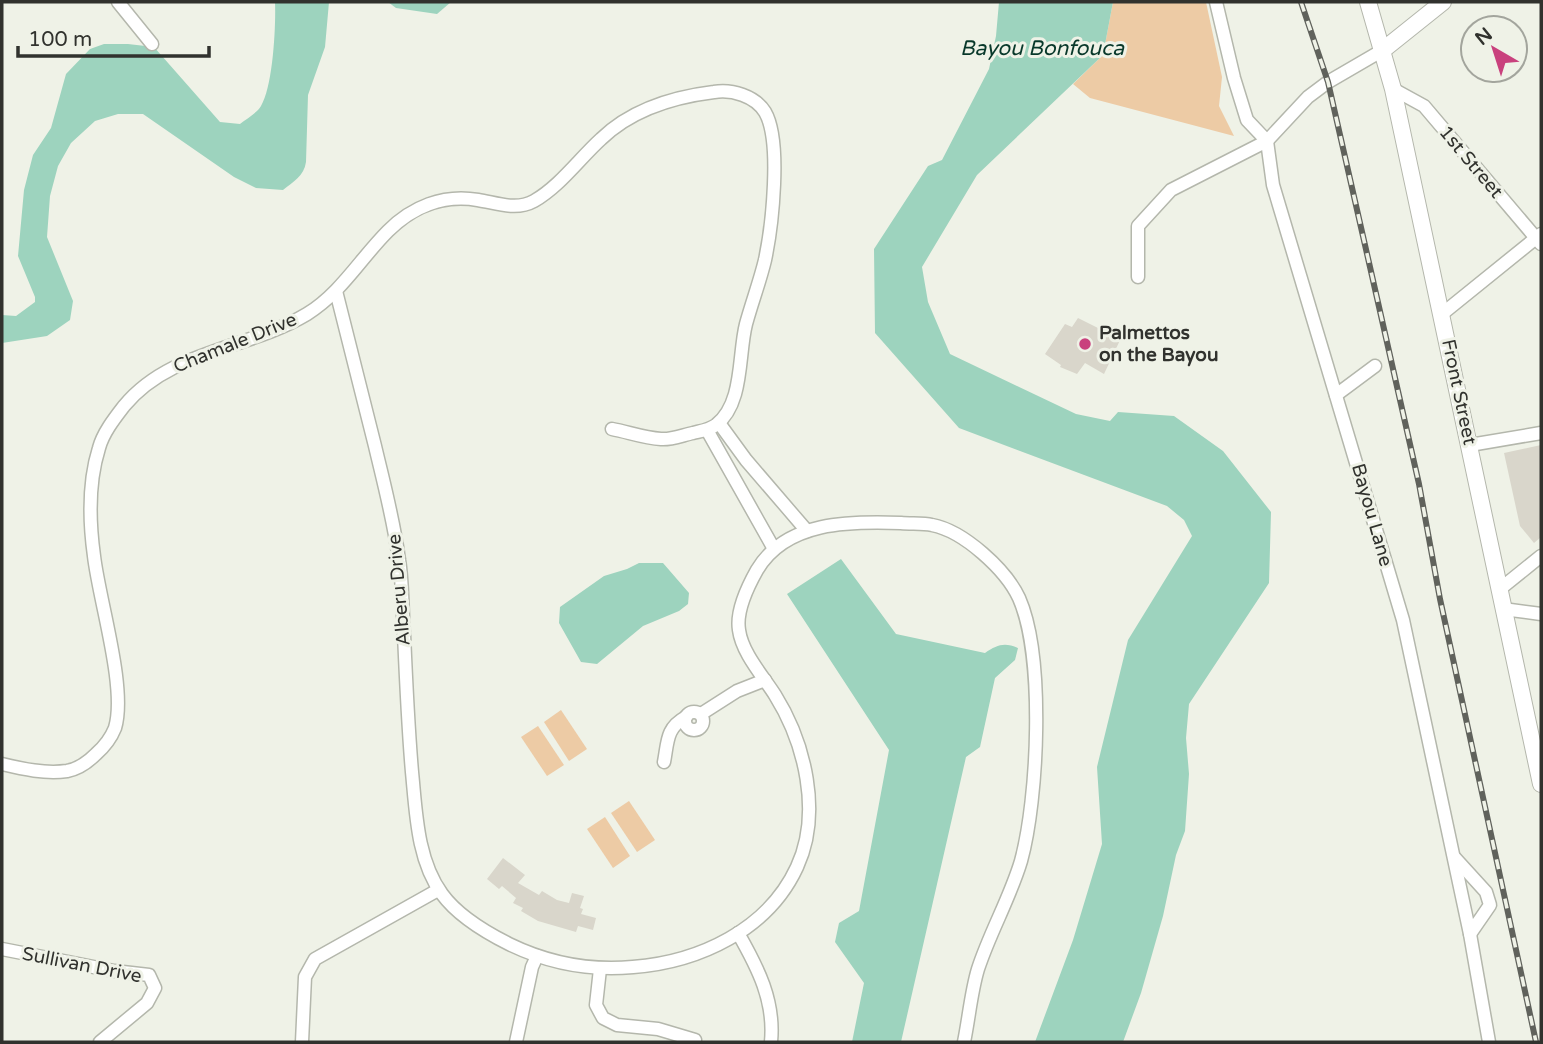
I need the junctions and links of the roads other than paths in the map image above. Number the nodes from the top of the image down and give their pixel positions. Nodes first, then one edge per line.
1 (118, 2) edge
2 (1216, 2) edge
3 (1368, 2) edge
4 (1443, 2) edge
5 (152, 44) dead end
6 (1383, 50) junction
7 (1393, 89) junction
8 (1267, 141) junction
9 (1539, 239) edge
10 (1138, 276) dead end
11 (337, 291) junction
12 (1442, 314) junction
13 (1375, 366) dead end
14 (1336, 396) junction
15 (719, 423) junction
16 (612, 429) dead end
17 (707, 430) junction
18 (1541, 433) edge
19 (1470, 445) junction
20 (807, 531) junction
21 (774, 549) junction
22 (1541, 555) edge
23 (1500, 589) junction
24 (1503, 609) junction
25 (1541, 614) edge
26 (765, 680) junction
27 (664, 762) dead end
28 (2, 764) edge
29 (1541, 784) edge
30 (1454, 856) junction
31 (439, 890) junction
32 (738, 933) junction
33 (1471, 934) junction
34 (2, 949) edge
35 (537, 956) junction
36 (600, 969) junction
37 (695, 1040) dead end
38 (100, 1042) edge
39 (302, 1042) edge
40 (516, 1042) edge
41 (771, 1042) edge
42 (964, 1042) edge
43 (1489, 1042) edge

1 - 5 street
2 - 8 street
3 - 6 main road, Front Street
4 - 6 main road
6 - 7 main road, Front Street
6 - 8 street
7 - 9 street, 1st Street
7 - 12 main road, Front Street
8 - 10 street
8 - 14 street, Bayou Lane
9 - 12 street
11 - 15 street, Chamale Drive
11 - 28 street, Chamale Drive
11 - 31 street, Alberu Drive
12 - 19 main road, Front Street
13 - 14 street
14 - 30 street, Bayou Lane
15 - 17 street
15 - 20 street
16 - 17 street
17 - 21 street
18 - 19 street
19 - 23 main road, Front Street
20 - 21 street, Alberu Drive
20 - 42 street, Alberu Drive
21 - 26 street, Alberu Drive
22 - 23 street
23 - 24 main road, Front Street
24 - 25 street
24 - 29 main road, Front Street
26 - 27 street
26 - 32 street, Alberu Drive
30 - 33 street, Bayou Lane
30 - 33 street
31 - 35 street, Alberu Drive
31 - 39 street
32 - 36 street, Alberu Drive
32 - 41 street
33 - 43 street, Bayou Lane
34 - 38 street, Sullivan Drive
35 - 36 street, Alberu Drive
35 - 40 street
36 - 37 street

